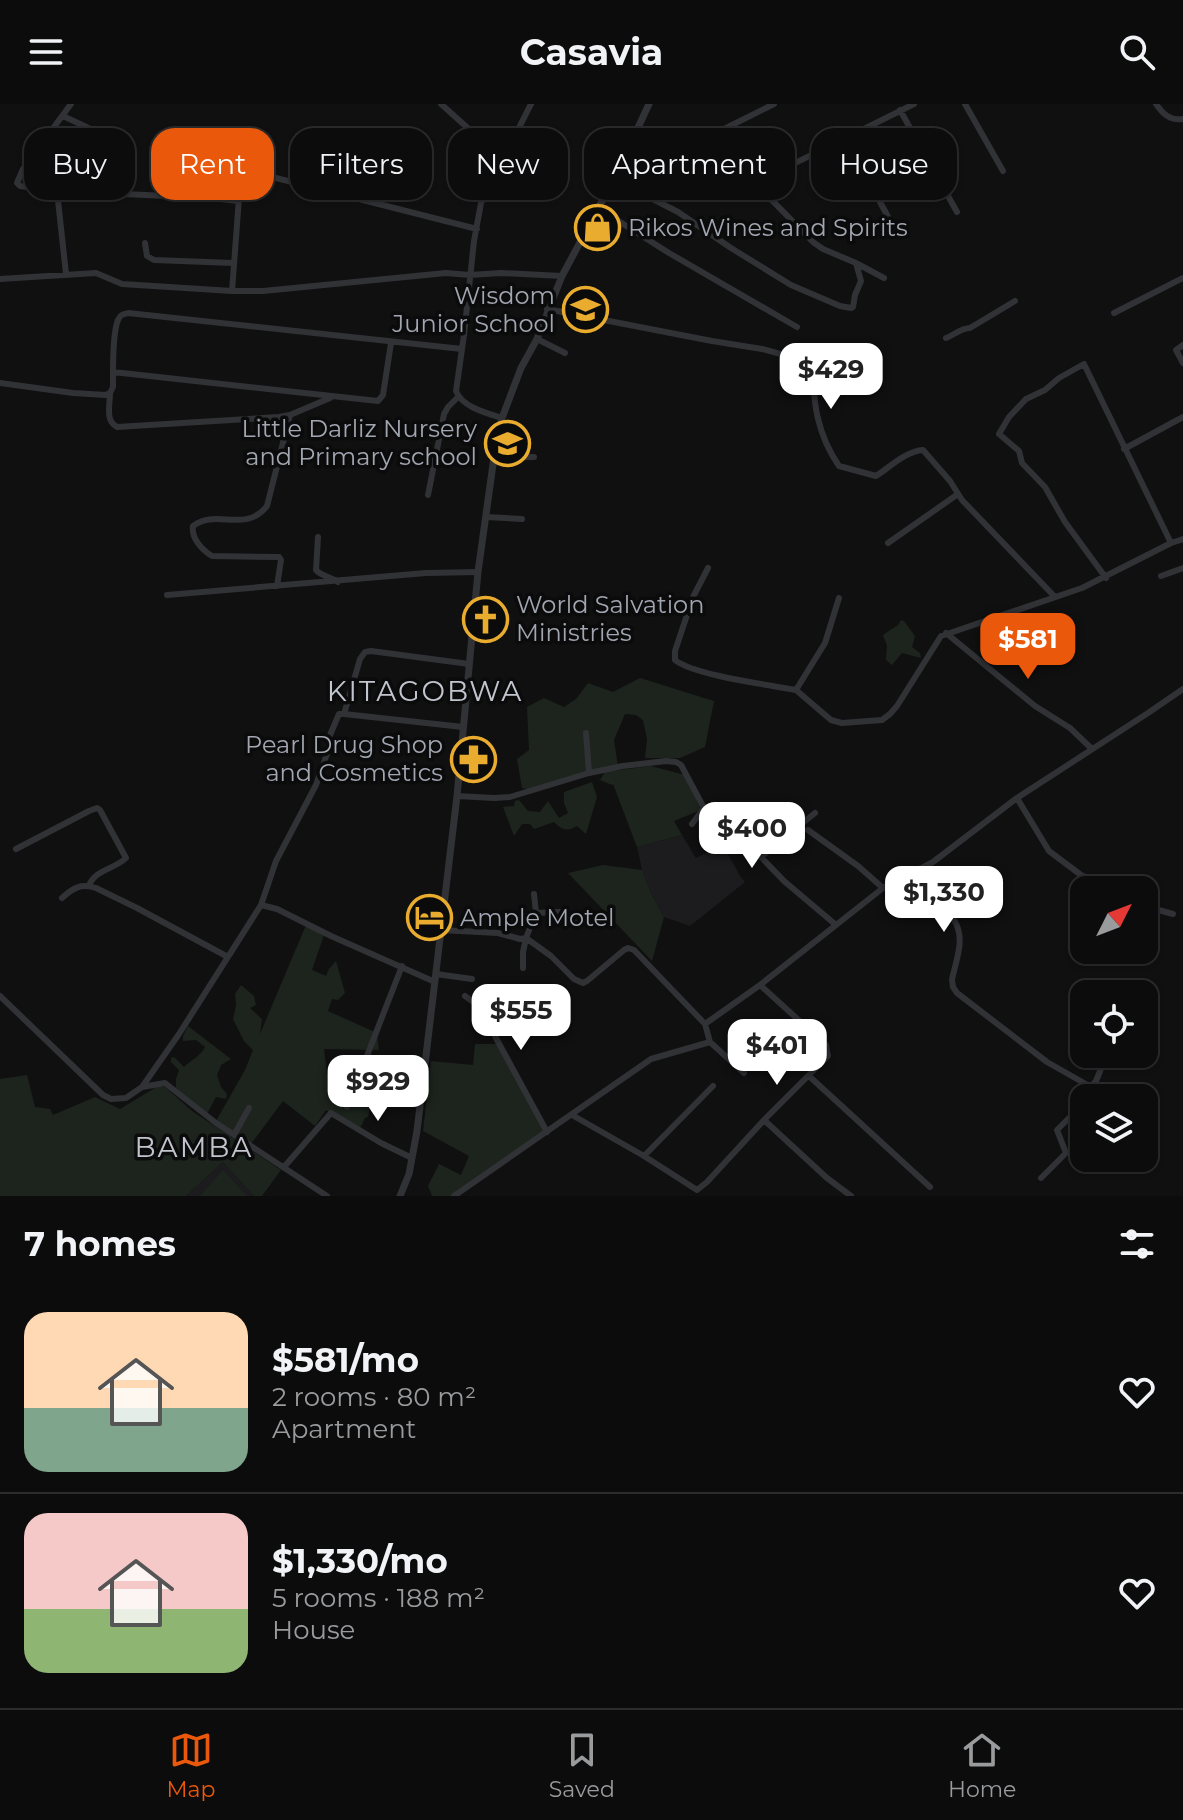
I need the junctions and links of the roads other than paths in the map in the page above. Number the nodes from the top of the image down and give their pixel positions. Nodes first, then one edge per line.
1 (71, 104) edge
2 (441, 104) edge
3 (531, 104) edge
4 (649, 104) edge
5 (752, 104) edge
6 (774, 104) edge
7 (914, 104) edge
8 (965, 104) edge
9 (1156, 104) edge
10 (900, 110) junction
11 (757, 111) junction
12 (63, 116) junction
13 (1183, 119) edge
14 (52, 128) edge
15 (88, 128) edge
16 (468, 128) edge
17 (519, 128) edge
18 (638, 128) edge
19 (725, 128) edge
20 (865, 128) edge
21 (24, 168) edge
22 (1003, 171) dead end
23 (24, 187) edge
24 (135, 194) edge
25 (58, 200) edge
26 (482, 200) edge
27 (602, 200) edge
28 (655, 200) edge
29 (772, 200) edge
30 (879, 200) edge
31 (238, 201) junction
32 (598, 208) junction
33 (957, 212) dead end
34 (477, 229) junction
35 (895, 230) dead end
36 (145, 243) dead end
37 (233, 263) junction
38 (856, 263) junction
39 (66, 274) junction
40 (470, 275) junction
41 (562, 276) junction
42 (884, 278) dead end
43 (1183, 278) edge
44 (0, 279) edge
45 (232, 291) junction
46 (1015, 301) dead end
47 (547, 309) junction
48 (1114, 313) dead end
49 (797, 327) dead end
50 (946, 338) dead end
51 (537, 339) junction
52 (391, 343) junction
53 (1183, 345) edge
54 (462, 349) junction
55 (565, 353) dead end
56 (1183, 363) edge
57 (113, 372) junction
58 (0, 383) edge
59 (110, 393) junction
60 (334, 397) junction
61 (458, 397) junction
62 (290, 415) junction
63 (1183, 417) edge
64 (502, 418) junction
65 (1124, 449) junction
66 (494, 457) junction
67 (534, 457) dead end
68 (958, 494) junction
69 (428, 495) dead end
70 (486, 517) junction
71 (522, 519) dead end
72 (318, 537) dead end
73 (1183, 539) edge
74 (888, 543) dead end
75 (1171, 543) junction
76 (708, 568) dead end
77 (1183, 568) edge
78 (478, 572) junction
79 (1161, 576) dead end
80 (1106, 578) junction
81 (338, 582) junction
82 (277, 586) junction
83 (167, 595) dead end
84 (1055, 597) junction
85 (839, 598) dead end
86 (946, 633) junction
87 (469, 664) junction
88 (1183, 689) edge
89 (796, 690) junction
90 (344, 714) junction
91 (463, 727) junction
92 (586, 733) dead end
93 (1092, 749) junction
94 (589, 773) junction
95 (457, 796) junction
96 (1017, 798) junction
97 (815, 813) dead end
98 (692, 824) dead end
99 (808, 830) dead end
100 (16, 849) dead end
101 (910, 873) junction
102 (1083, 876) edge
103 (89, 886) junction
104 (883, 888) junction
105 (534, 894) dead end
106 (62, 898) dead end
107 (261, 905) junction
108 (1158, 910) edge
109 (536, 913) junction
110 (1173, 914) dead end
111 (575, 923) dead end
112 (836, 925) junction
113 (440, 930) junction
114 (526, 938) junction
115 (228, 957) junction
116 (402, 966) junction
117 (523, 968) dead end
118 (435, 978) junction
119 (472, 979) dead end
120 (760, 985) junction
121 (0, 996) edge
122 (465, 996) dead end
123 (705, 1024) junction
124 (710, 1042) junction
125 (1101, 1068) edge
126 (155, 1069) junction
127 (744, 1073) dead end
128 (809, 1076) junction
129 (165, 1083) junction
130 (713, 1086) dead end
131 (142, 1087) junction
132 (347, 1107) dead end
133 (249, 1108) dead end
134 (572, 1115) junction
135 (1070, 1117) edge
136 (764, 1120) junction
137 (547, 1132) junction
138 (234, 1135) junction
139 (644, 1156) junction
140 (412, 1158) junction
141 (284, 1167) junction
142 (1041, 1178) dead end
143 (930, 1187) dead end
144 (327, 1196) edge
145 (400, 1196) edge
146 (454, 1196) edge
147 (851, 1196) edge

1 - 12 street
2 - 16 street
3 - 17 street
4 - 18 street
5 - 11 street
6 - 11 street
7 - 10 street
8 - 22 street
9 - 13 street
10 - 20 street
10 - 33 street
11 - 19 street
12 - 14 street
12 - 15 street
21 - 23 street
24 - 31 street
25 - 39 street
26 - 34 street
27 - 32 street
28 - 38 street
29 - 38 street
30 - 35 street
31 - 34 street
31 - 37 street
32 - 41 street
32 - 49 street
34 - 40 street
36 - 37 street
37 - 45 street
38 - 42 street
39 - 44 street
39 - 45 street
40 - 41 street
40 - 45 street
40 - 54 street
41 - 47 street
43 - 48 street
46 - 50 street
47 - 51 street
47 - 68 street
51 - 55 street
51 - 64 street
52 - 54 street
52 - 57 street
52 - 60 street
53 - 56 street
54 - 61 street
57 - 59 street
57 - 60 street
58 - 59 street
59 - 62 street
60 - 62 street
61 - 64 street
61 - 69 street
62 - 82 street
63 - 65 street
64 - 66 street
65 - 75 street
65 - 80 street
66 - 67 street
66 - 70 street
68 - 74 street
68 - 84 street
70 - 71 street
70 - 78 street
72 - 81 street
73 - 75 street
75 - 80 street
76 - 89 street
77 - 79 street
78 - 81 street
78 - 87 street
80 - 84 street
81 - 82 street
82 - 83 street
84 - 86 street
85 - 89 street
86 - 89 street
86 - 93 street
87 - 90 street
87 - 91 street
88 - 93 street
90 - 91 street
90 - 107 street
91 - 95 street
92 - 94 street
93 - 96 street
94 - 95 street
94 - 98 street
95 - 113 street
96 - 101 street
96 - 102 street
97 - 112 street
99 - 104 street
100 - 103 street
101 - 104 street
101 - 125 street
103 - 106 street
103 - 115 street
104 - 112 street
105 - 109 street
107 - 115 street
107 - 116 street
108 - 110 street
109 - 111 street
109 - 114 street
112 - 120 street
113 - 114 street
113 - 118 street
114 - 117 street
114 - 123 street
115 - 126 street
116 - 118 street
116 - 132 street
118 - 119 street
118 - 140 street
120 - 123 street
120 - 128 street
121 - 131 street
122 - 137 street
123 - 124 street
124 - 127 street
124 - 134 street
126 - 129 street
126 - 131 street
128 - 136 street
128 - 143 street
129 - 131 street
129 - 138 street
130 - 139 street
133 - 138 street
134 - 137 street
134 - 139 street
135 - 142 street
136 - 139 street
136 - 147 street
137 - 146 street
138 - 141 street
140 - 141 street
140 - 145 street
141 - 144 street

